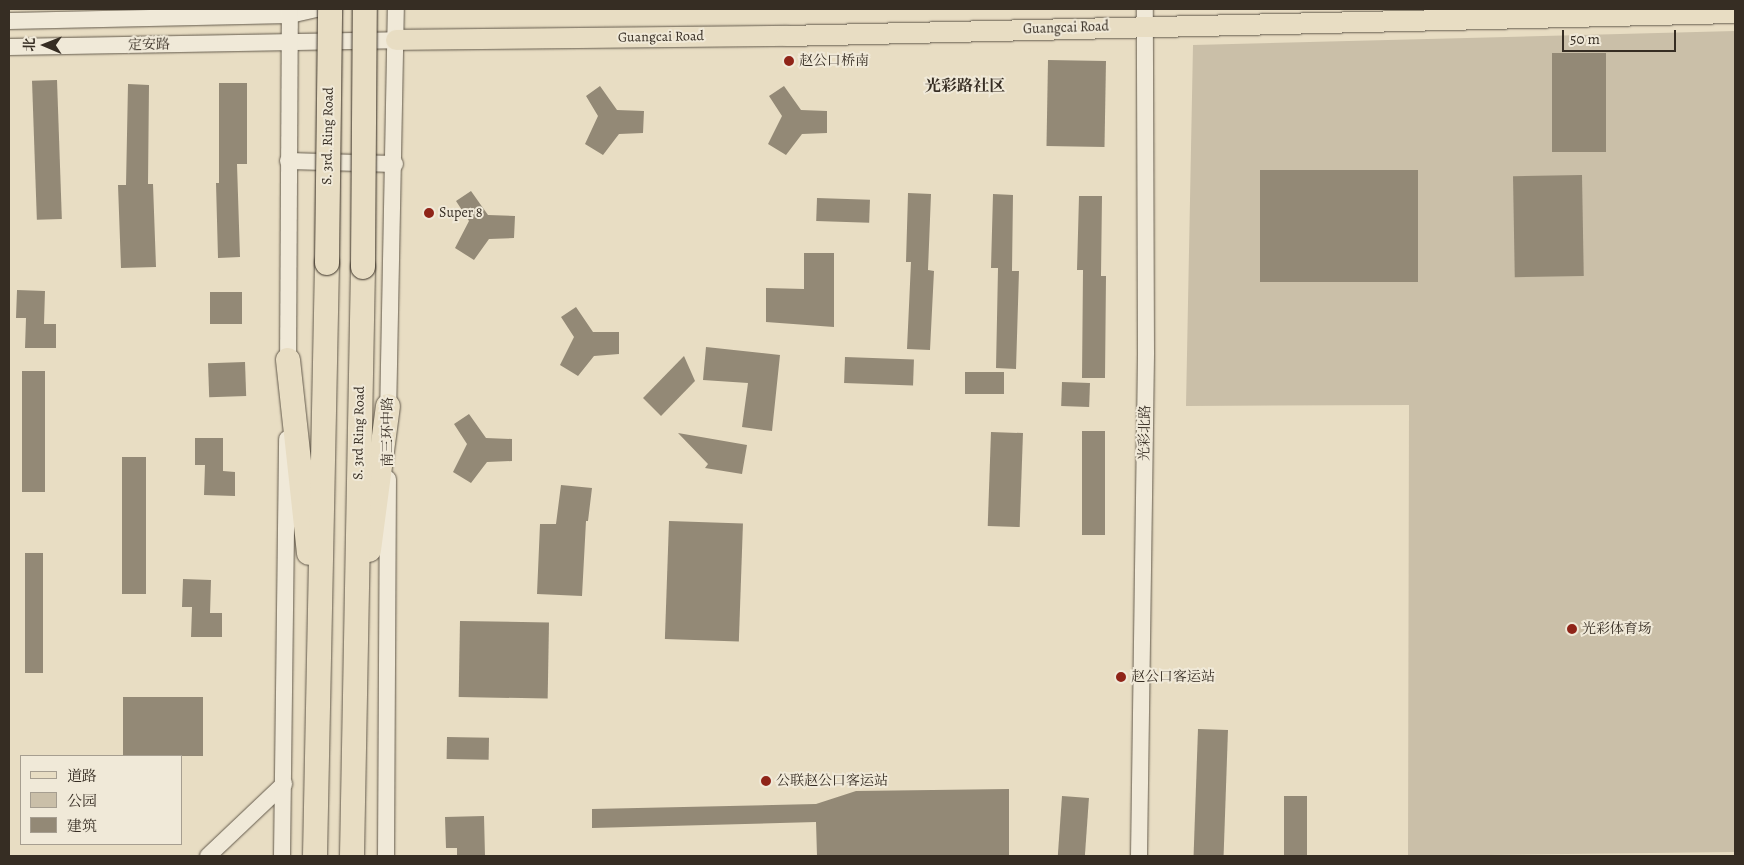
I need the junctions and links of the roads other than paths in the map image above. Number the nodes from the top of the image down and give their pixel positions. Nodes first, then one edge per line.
1 (316, 9) edge
2 (330, 9) edge
3 (365, 9) edge
4 (396, 9) edge
5 (290, 12) edge
6 (1735, 13) edge
7 (1145, 17) edge
8 (9, 21) edge
9 (396, 40) junction
10 (290, 42) junction
11 (9, 47) edge
12 (288, 161) junction
13 (395, 164) junction
14 (288, 360) junction
15 (388, 406) junction
16 (320, 652) junction
17 (353, 678) junction
18 (284, 784) junction
19 (208, 856) edge
20 (282, 856) edge
21 (315, 856) edge
22 (352, 856) edge
23 (386, 856) edge
24 (1139, 856) edge

1 - 5 street, 定安路
2 - 16 highway, S. 3rd. Ring Road, bridge
3 - 17 highway, S. 3rd Ring Road, bridge
4 - 9 street, 南三环中路
5 - 8 street, 定安路
5 - 10 street
6 - 7 main road, Guangcai Road
7 - 9 main road, Guangcai Road
7 - 24 street, 光彩北路
9 - 10 street, 定安路
9 - 13 street, 南三环中路
10 - 11 street, 定安路
10 - 12 street
12 - 13 street
12 - 14 street
13 - 15 street, 南三环中路
14 - 16 highway
14 - 18 street
15 - 17 highway
15 - 23 street, 南三环中路
16 - 21 highway
17 - 22 highway, S. 3rd Ring Road
18 - 19 street
18 - 20 street

